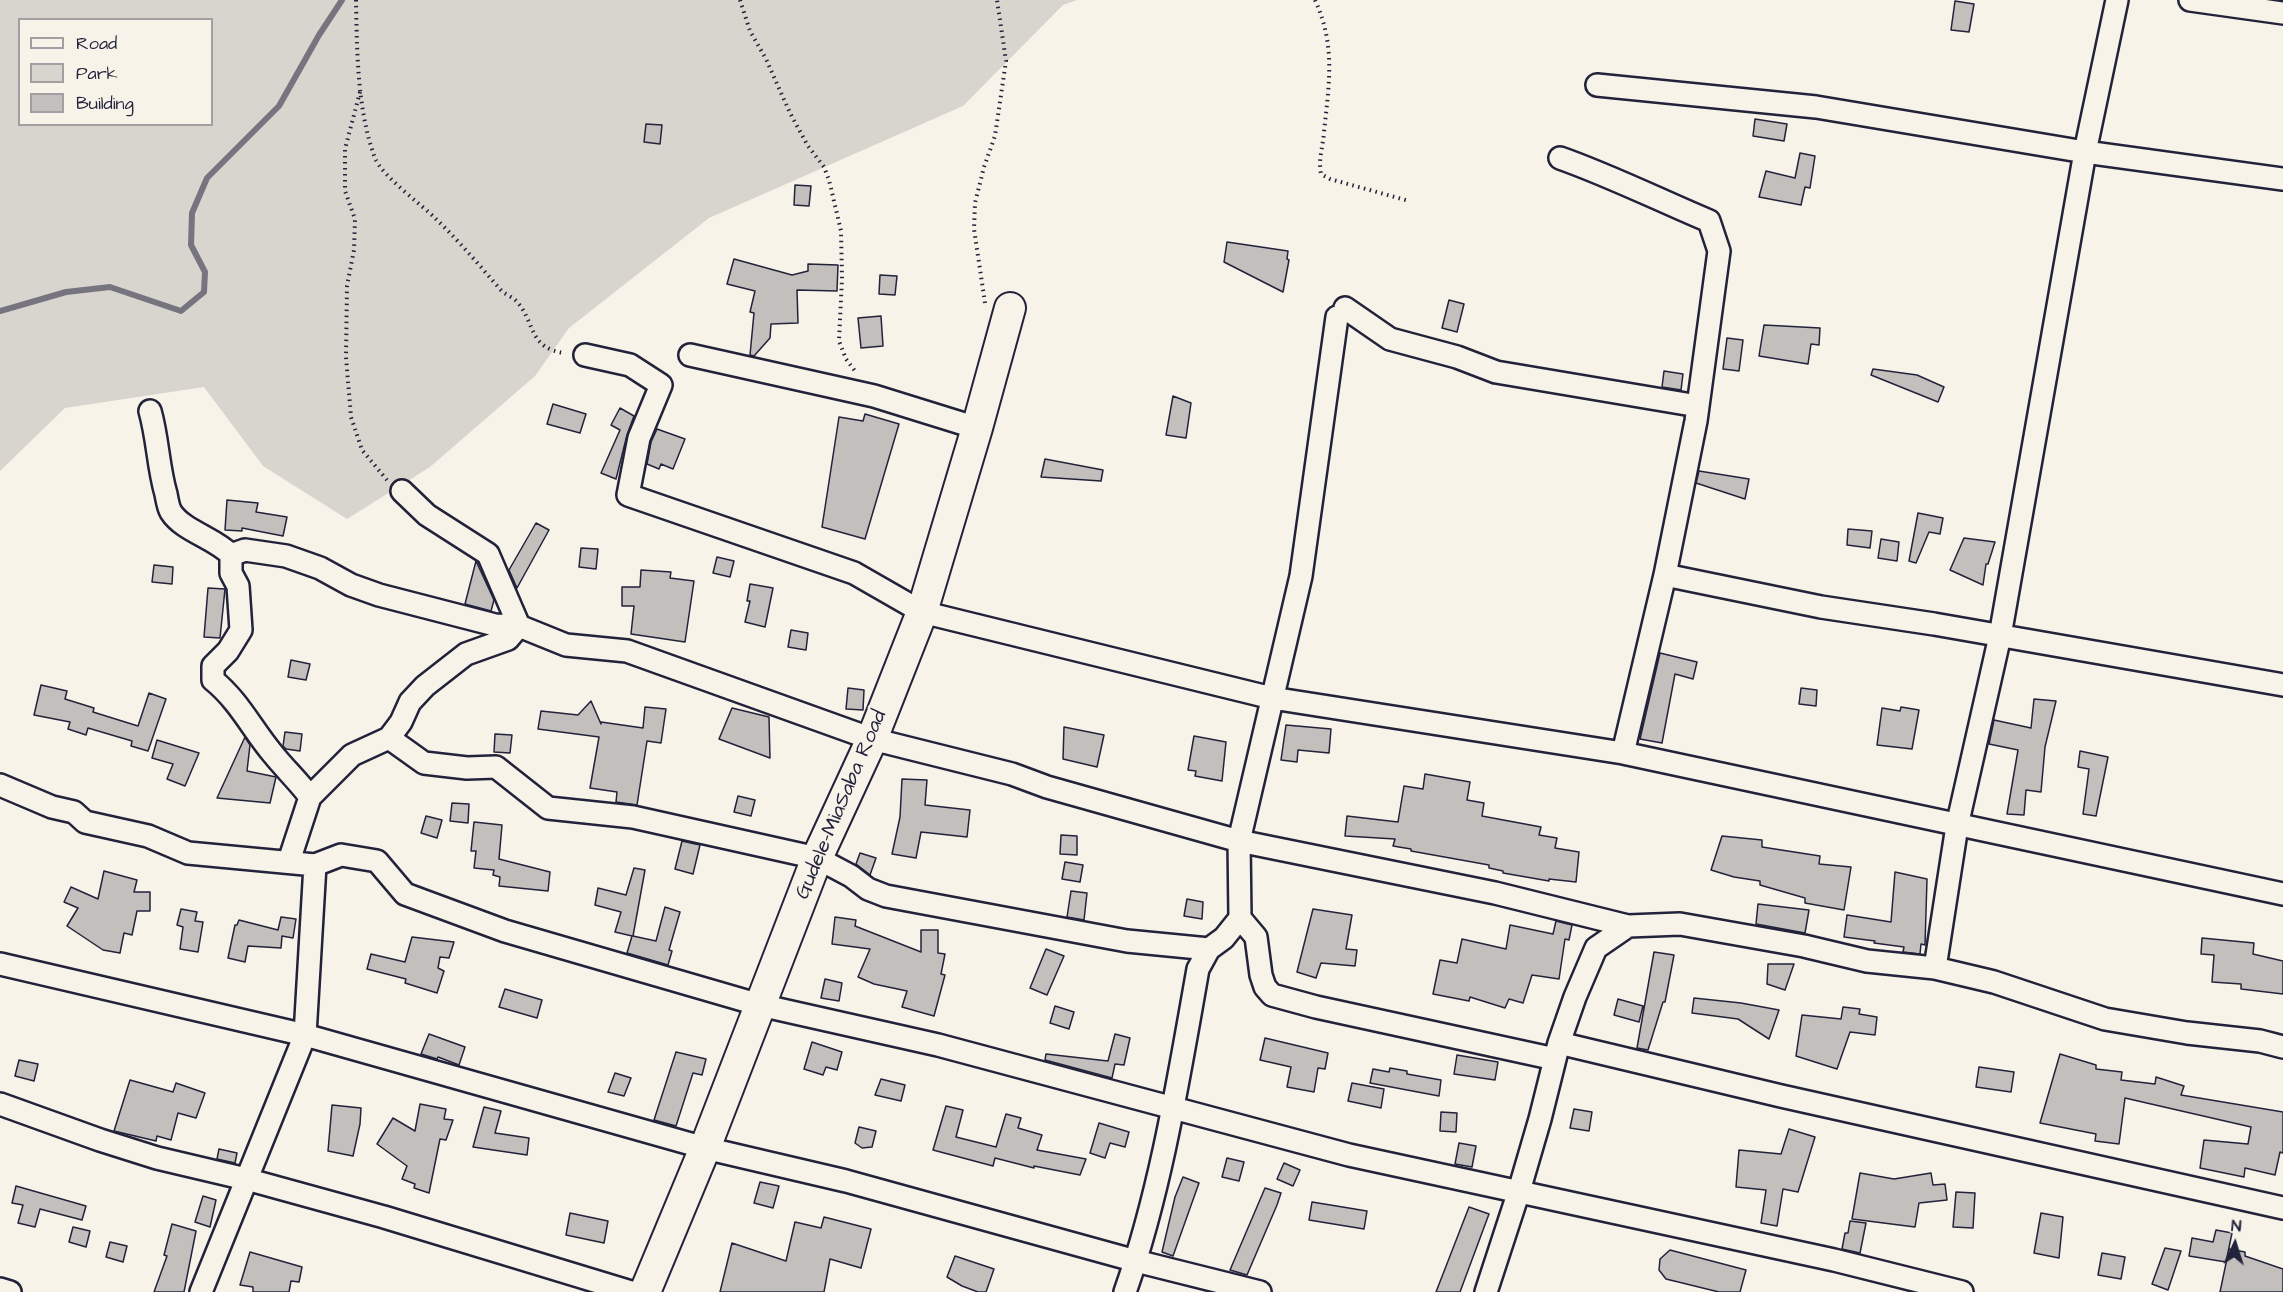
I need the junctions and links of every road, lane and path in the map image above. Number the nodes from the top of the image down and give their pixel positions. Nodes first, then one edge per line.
1 (356, 0) edge
2 (740, 0) edge
3 (997, 0) edge
4 (1315, 0) edge
5 (2117, 0) edge
6 (2190, 0) edge
7 (2283, 13) edge
8 (1597, 85) dead end
9 (360, 91) junction
10 (2085, 152) junction
11 (1560, 158) dead end
12 (2283, 179) edge
13 (1409, 201) dead end
14 (998, 307) joint
15 (585, 355) joint
16 (690, 355) dead end
17 (874, 396) junction
18 (1698, 406) junction
19 (150, 411) dead end
20 (977, 428) junction
21 (402, 491) joint
22 (231, 555) junction
23 (1665, 576) junction
24 (922, 612) junction
25 (519, 626) junction
26 (2000, 636) junction
27 (2283, 685) edge
28 (1272, 698) junction
29 (389, 738) junction
30 (872, 739) junction
31 (1623, 753) junction
32 (0, 785) edge
33 (310, 797) junction
34 (1957, 826) junction
35 (1239, 841) junction
36 (817, 858) junction
37 (289, 861) junction
38 (315, 865) junction
39 (2283, 894) edge
40 (1240, 918) junction
41 (1628, 926) junction
42 (1209, 949) junction
43 (0, 964) edge
44 (1935, 968) junction
45 (760, 1005) junction
46 (305, 1035) junction
47 (2283, 1047) edge
48 (1557, 1051) junction
49 (0, 1104) edge
50 (1173, 1109) junction
51 (705, 1148) junction
52 (246, 1179) junction
53 (1519, 1191) junction
54 (2283, 1208) edge
55 (1136, 1261) junction
56 (0, 1289) edge
57 (10, 1292) edge
58 (201, 1292) edge
59 (631, 1292) edge
60 (645, 1292) edge
61 (1125, 1292) edge
62 (1260, 1292) edge
63 (1486, 1292) edge
64 (1962, 1292) edge

1 - 9 path
2 - 17 path
3 - 14 path
4 - 13 path
5 - 10 street
6 - 7 street
8 - 10 street
9 - 15 path
9 - 21 path
10 - 12 street
10 - 26 street
11 - 18 street
14 - 20 street, Gudele-MiaSaba Road
15 - 24 street
16 - 17 street
17 - 20 street
18 - 23 street
18 - 28 street
19 - 22 street
20 - 24 street, Gudele-MiaSaba Road
21 - 25 street
22 - 25 street
22 - 33 street
23 - 26 street
23 - 31 street
24 - 28 street
24 - 30 street, Gudele-MiaSaba Road
25 - 29 street
25 - 30 street
26 - 27 street
26 - 34 street
28 - 31 street
28 - 35 street
29 - 33 street
29 - 36 street
30 - 35 street
30 - 36 street, Gudele-MiaSaba Road
31 - 34 street
32 - 37 street
33 - 37 street
34 - 39 street
34 - 44 street
35 - 40 street
35 - 41 street
36 - 42 street
36 - 45 street, Gudele-MiaSaba Road
37 - 38 street
38 - 45 street
38 - 46 street
40 - 42 street
40 - 48 street
41 - 44 street
41 - 48 street
42 - 50 street
43 - 46 street
44 - 47 street
45 - 50 street
45 - 51 street, Gudele-MiaSaba Road
46 - 51 street
46 - 52 street
48 - 53 street
48 - 54 street
49 - 52 street
50 - 53 street
50 - 55 street
51 - 55 street
51 - 60 street, Gudele-MiaSaba Road
52 - 58 street
52 - 59 street
53 - 63 street
53 - 64 street
55 - 61 street
55 - 62 street
56 - 57 street

